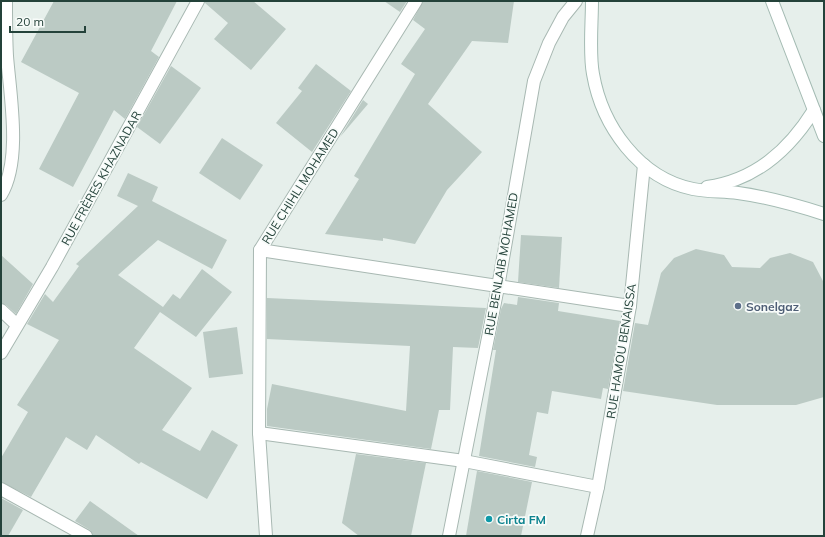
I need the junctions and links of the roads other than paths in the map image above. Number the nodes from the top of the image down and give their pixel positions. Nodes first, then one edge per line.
1 (6, 1) edge
2 (198, 1) edge
3 (416, 1) edge
4 (576, 1) edge
5 (592, 1) edge
6 (772, 1) edge
7 (814, 110) junction
8 (824, 136) edge
9 (644, 165) junction
10 (692, 189) junction
11 (1, 195) edge
12 (824, 214) edge
13 (260, 250) junction
14 (498, 287) junction
15 (630, 306) junction
16 (1, 310) edge
17 (17, 326) junction
18 (1, 353) edge
19 (259, 433) junction
20 (464, 461) junction
21 (598, 487) junction
22 (1, 489) edge
23 (590, 534) edge
24 (86, 536) edge
25 (266, 536) edge
26 (449, 536) edge

1 - 11 street
2 - 17 street, RUE FRÈRES KHAZNADAR
3 - 13 street, RUE CHIHLI MOHAMED
4 - 14 street, RUE BENLAIB MOHAMED
5 - 9 street
6 - 7 street
7 - 8 street
7 - 10 street
9 - 10 street
9 - 15 street, RUE HAMOU BENAISSA
10 - 12 street
13 - 14 street
13 - 19 street, RUE CHIHLI MOHAMED
14 - 15 street
14 - 20 street, RUE BENLAIB MOHAMED
15 - 21 street, RUE HAMOU BENAISSA
16 - 17 street
17 - 18 street, RUE FRÈRES KHAZNADAR
19 - 20 street
19 - 25 street, RUE CHIHLI MOHAMED
20 - 21 street
20 - 26 street, RUE BENLAIB MOHAMED
21 - 23 street, RUE HAMOU BENAISSA
22 - 24 street

